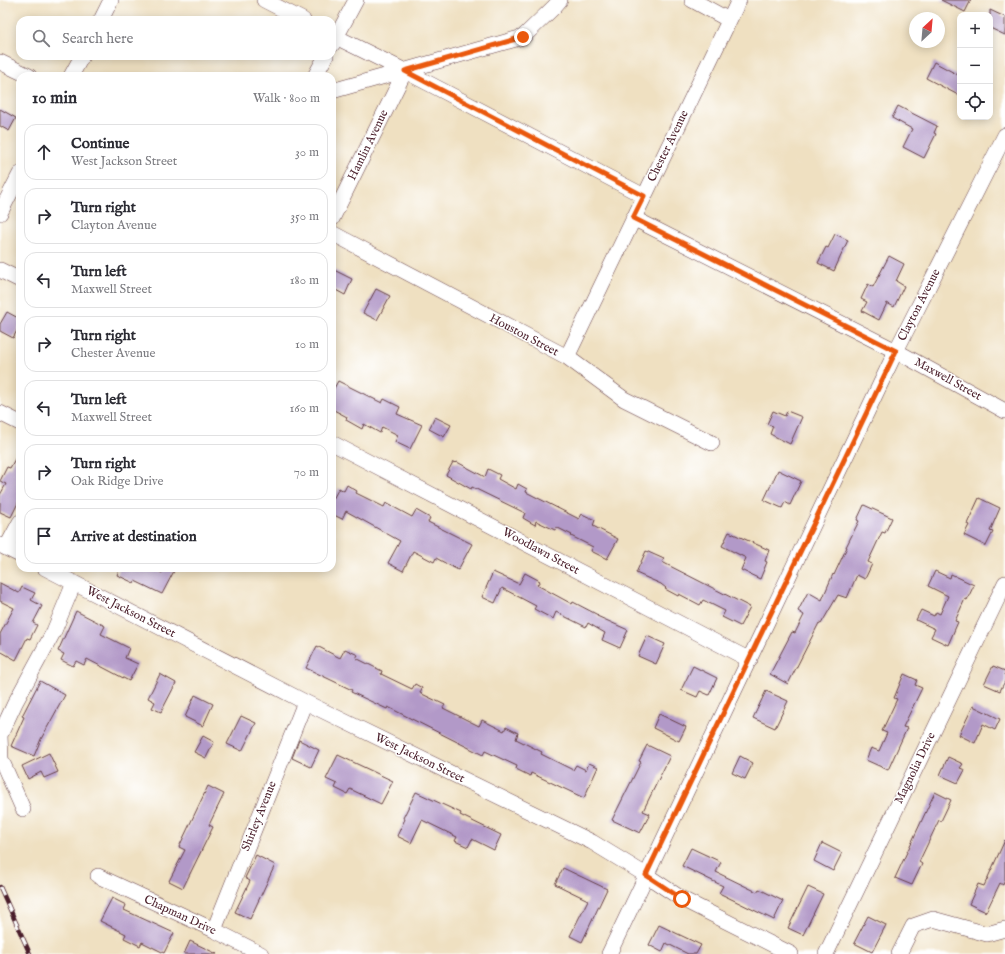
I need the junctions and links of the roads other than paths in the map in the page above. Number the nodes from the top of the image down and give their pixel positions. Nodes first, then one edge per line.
1 (111, 0) edge
2 (264, 0) edge
3 (356, 0) edge
4 (560, 0) edge
5 (692, 0) edge
6 (739, 0) edge
7 (103, 16) edge
8 (295, 16) edge
9 (729, 20) junction
10 (336, 34) edge
11 (336, 40) edge
12 (80, 60) edge
13 (324, 60) edge
14 (0, 62) edge
15 (405, 71) junction
16 (20, 72) edge
17 (73, 72) edge
18 (317, 72) edge
19 (336, 90) edge
20 (1005, 135) edge
21 (16, 182) edge
22 (644, 196) junction
23 (336, 211) edge
24 (0, 213) edge
25 (633, 218) junction
26 (336, 235) edge
27 (0, 270) edge
28 (16, 278) edge
29 (896, 351) junction
30 (567, 357) junction
31 (1005, 411) edge
32 (0, 413) edge
33 (16, 421) edge
34 (712, 443) dead end
35 (336, 445) edge
36 (16, 528) edge
37 (3, 546) edge
38 (16, 553) edge
39 (53, 572) edge
40 (74, 583) junction
41 (1005, 583) edge
42 (750, 660) junction
43 (305, 702) junction
44 (0, 735) edge
45 (23, 809) dead end
46 (646, 875) junction
47 (98, 876) dead end
48 (1005, 929) edge
49 (214, 930) junction
50 (261, 954) edge
51 (609, 954) edge
52 (792, 954) edge
53 (826, 954) edge
54 (899, 954) edge

1 - 7 street
2 - 8 street
3 - 10 street
4 - 15 street
5 - 9 street
6 - 9 street, Chester Avenue
9 - 22 street, Chester Avenue
11 - 15 street
12 - 17 street
13 - 18 street
14 - 16 street
15 - 19 street
15 - 22 street
15 - 23 street, Hamlin Avenue
20 - 29 street, Clayton Avenue
21 - 24 street
22 - 25 street, Chester Avenue
25 - 29 street, Maxwell Street
25 - 30 street, Chester Avenue
26 - 30 street, Houston Street
27 - 28 street
29 - 31 street, Maxwell Street
29 - 42 street, Clayton Avenue
30 - 34 street, Houston Street
32 - 33 street
35 - 42 street, Woodlawn Street
36 - 37 street
37 - 38 street
39 - 40 street, West Jackson Street
40 - 43 street, West Jackson Street
40 - 44 street
41 - 53 street, Magnolia Drive
42 - 46 street, Clayton Avenue
43 - 46 street, West Jackson Street
43 - 49 street, Shirley Avenue
44 - 45 street
46 - 51 street, Clayton Avenue
46 - 52 street, West Jackson Street
47 - 49 street, Chapman Drive
48 - 54 street
49 - 50 street, Chapman Drive

